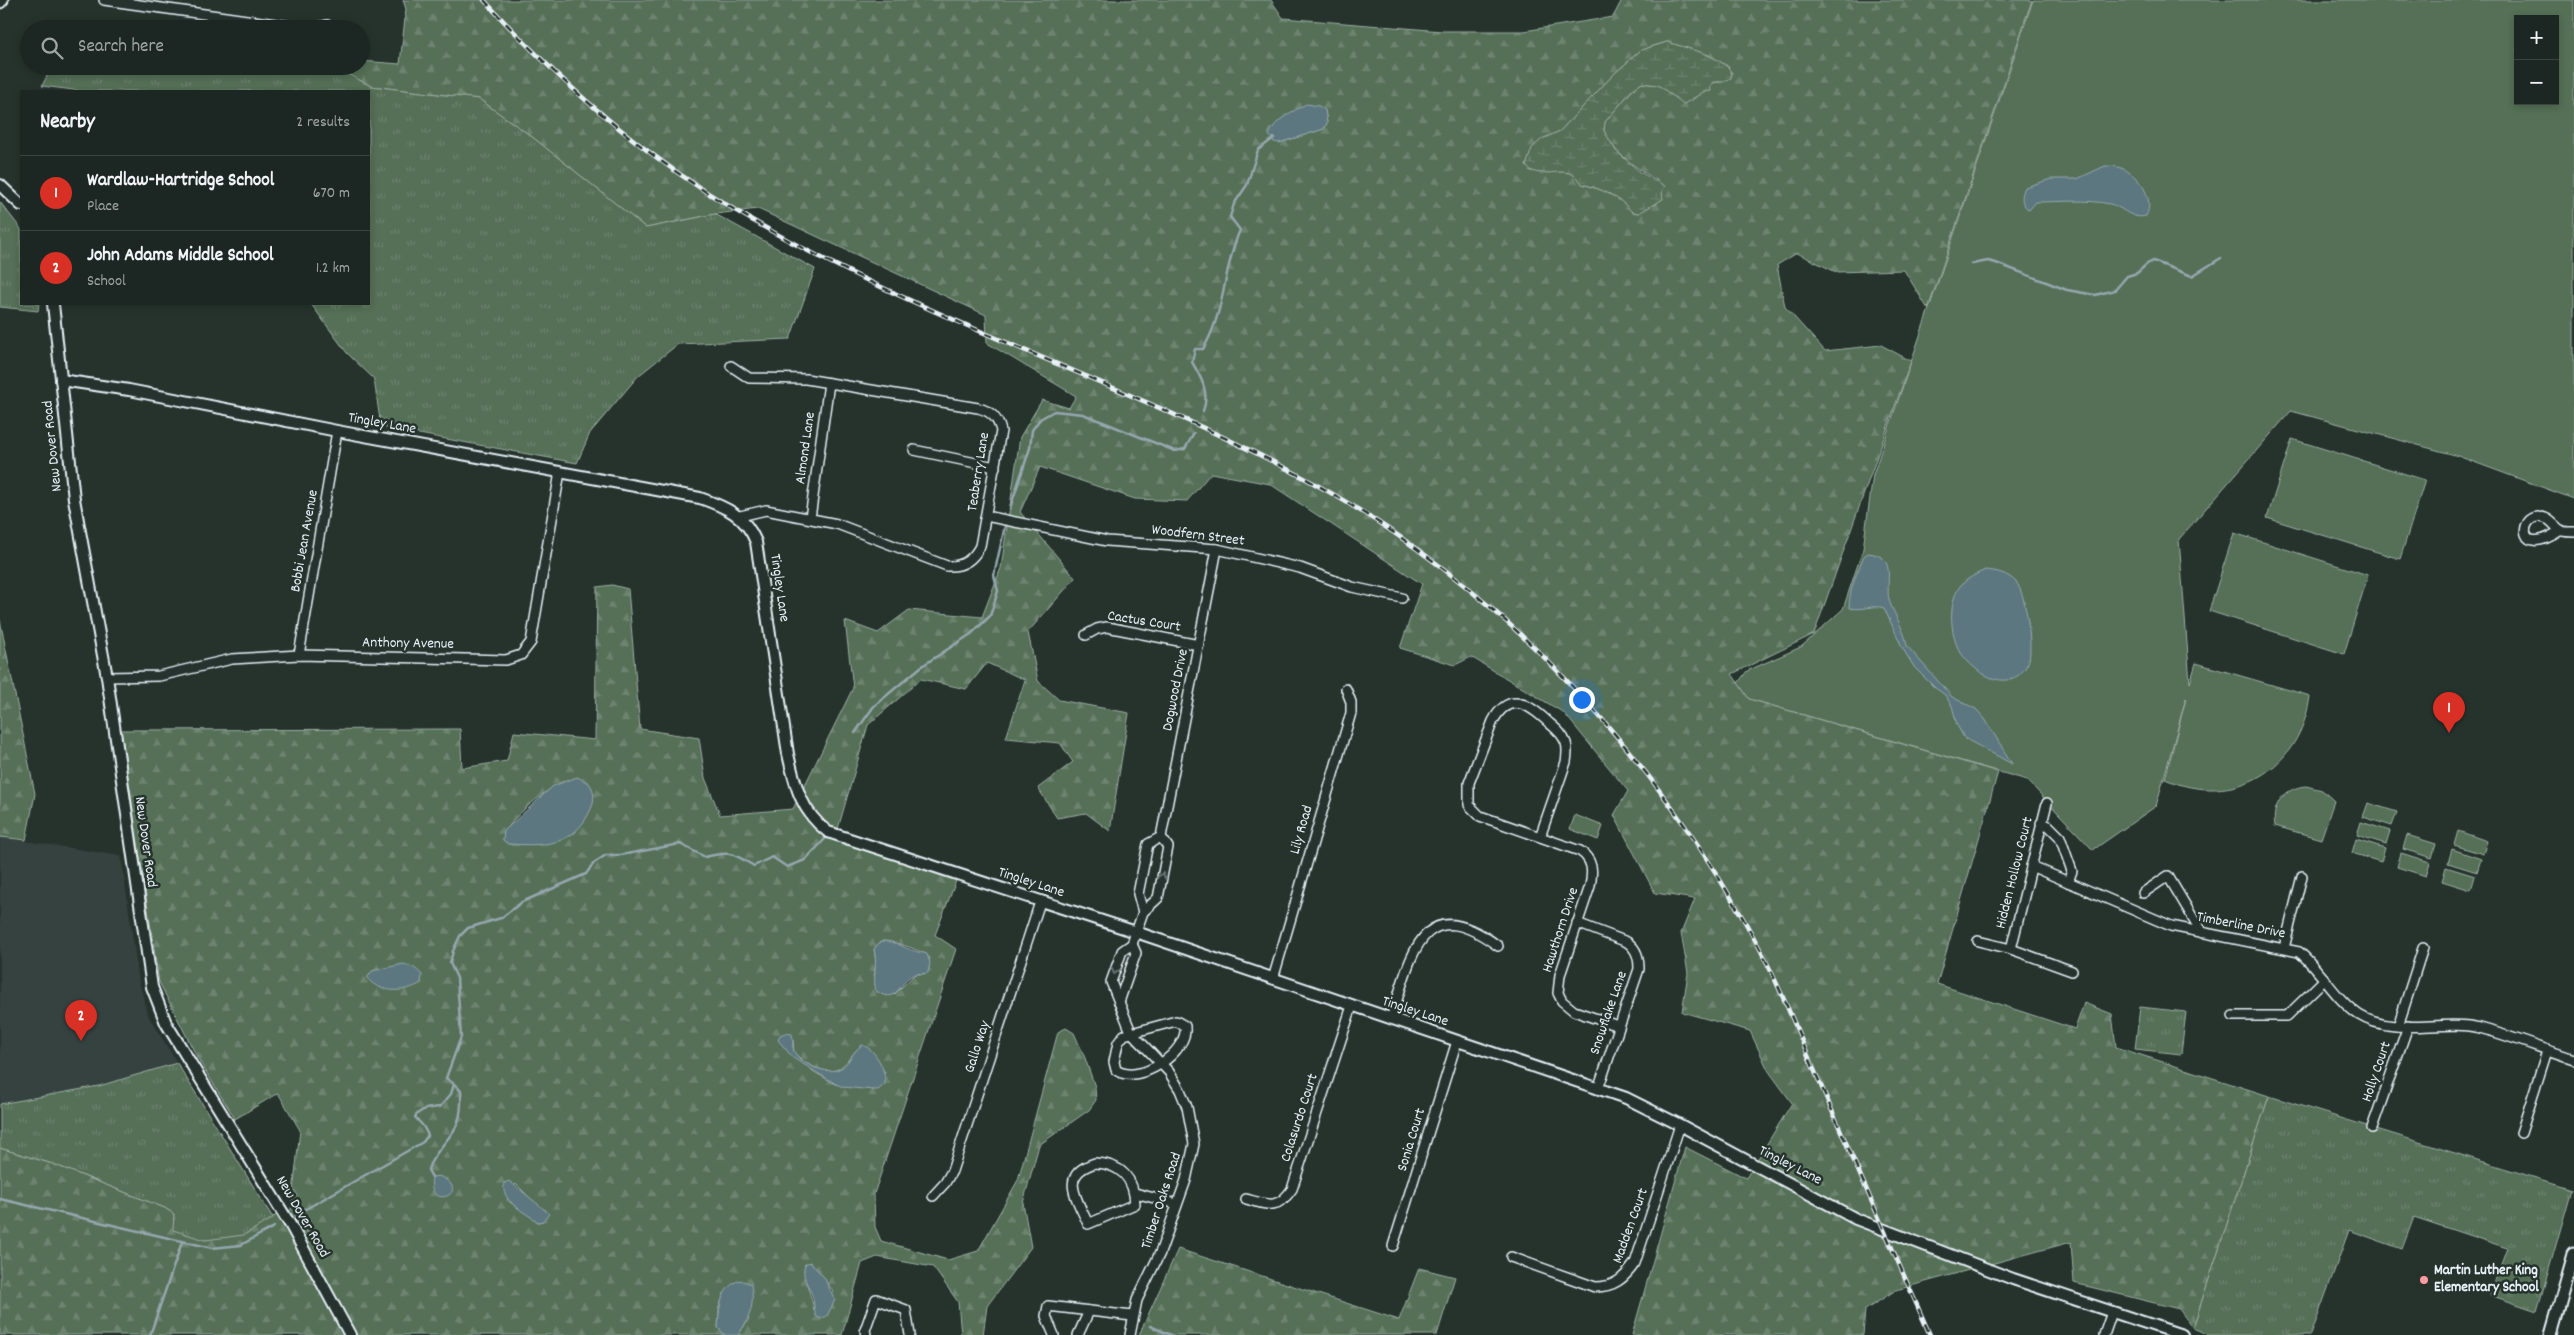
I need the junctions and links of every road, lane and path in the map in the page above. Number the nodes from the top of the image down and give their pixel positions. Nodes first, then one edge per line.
1 (104, 0) edge
2 (252, 20) edge
3 (0, 185) edge
4 (20, 204) edge
5 (53, 305) edge
6 (731, 366) dead end
7 (61, 380) junction
8 (829, 383) junction
9 (337, 432) junction
10 (914, 450) dead end
11 (995, 467) junction
12 (560, 472) junction
13 (740, 516) junction
14 (986, 516) junction
15 (810, 518) junction
16 (2561, 530) dead end
17 (2574, 532) edge
18 (1217, 549) junction
19 (1402, 598) dead end
20 (1086, 635) dead end
21 (1199, 646) junction
22 (299, 655) junction
23 (107, 677) junction
24 (1346, 689) dead end
25 (2047, 803) dead end
26 (2041, 823) junction
27 (1161, 837) junction
28 (1540, 837) junction
29 (2031, 866) junction
30 (2302, 876) dead end
31 (2068, 882) junction
32 (2143, 893) dead end
33 (1040, 902) junction
34 (1143, 912) junction
35 (1577, 923) junction
36 (1136, 932) junction
37 (2202, 933) junction
38 (1978, 941) dead end
39 (1132, 944) junction
40 (1498, 946) dead end
41 (2284, 948) junction
42 (2424, 948) dead end
43 (2011, 949) junction
44 (2072, 971) dead end
45 (1273, 979) junction
46 (2325, 979) junction
47 (1119, 1002) junction
48 (1352, 1006) junction
49 (2233, 1016) dead end
50 (1391, 1019) junction
51 (1618, 1026) junction
52 (2398, 1026) junction
53 (2408, 1026) junction
54 (1131, 1032) junction
55 (1457, 1042) junction
56 (2547, 1050) junction
57 (2574, 1059) edge
58 (1161, 1063) junction
59 (1598, 1089) junction
60 (1680, 1124) junction
61 (2372, 1128) dead end
62 (2521, 1134) dead end
63 (1135, 1193) junction
64 (933, 1196) dead end
65 (1246, 1200) dead end
66 (1177, 1204) junction
67 (1393, 1246) dead end
68 (2574, 1254) edge
69 (1511, 1257) dead end
70 (1089, 1311) junction
71 (2112, 1312) junction
72 (1132, 1316) junction
73 (350, 1335) edge
74 (866, 1335) edge
75 (910, 1335) edge
76 (1054, 1335) edge
77 (1078, 1335) edge
78 (1130, 1335) edge
79 (2104, 1335) edge
80 (2182, 1335) edge
81 (2551, 1335) edge

1 - 2 street
3 - 4 street
5 - 7 street, New Dover Road
6 - 8 street, Teaberry Lane
7 - 9 street, Tingley Lane
7 - 23 street, New Dover Road
8 - 11 street, Teaberry Lane
8 - 15 street, Almond Lane
9 - 12 street, Tingley Lane
9 - 22 street, Bobbi Jean Avenue
10 - 11 street
11 - 14 street, Teaberry Lane
12 - 13 street, Tingley Lane
12 - 22 street, Anthony Avenue
13 - 15 street, Teaberry Lane
13 - 33 street, Tingley Lane
14 - 15 street, Teaberry Lane
14 - 18 street, Woodfern Street
16 - 17 street
18 - 19 street, Woodfern Street
18 - 21 street, Dogwood Drive
20 - 21 street, Cactus Court
21 - 27 street, Dogwood Drive
22 - 23 street, Anthony Avenue
23 - 73 street, New Dover Road
24 - 45 street, Lily Road
25 - 26 street, Hidden Hollow Court
26 - 29 street, Hidden Hollow Court
26 - 31 street
27 - 34 street, Dogwood Drive
34 -> 27 street, Dogwood Drive
28 - 28 street, Hawthorn Drive
28 - 35 street, Hawthorn Drive
29 - 31 street, Timberline Drive
29 - 43 street, Hidden Hollow Court
30 - 41 street
31 - 37 street, Timberline Drive
32 - 37 street
33 - 36 street, Tingley Lane
33 - 64 street, Gallo Way
34 - 36 street, Dogwood Drive
35 - 51 street, Hawthorn Drive
35 - 51 street, Snowflake Lane
36 - 39 street, Timber Oaks Road
36 - 45 street, Tingley Lane
37 - 41 street, Timberline Drive
38 - 43 street, Hidden Hollow Court
39 - 47 street, Timber Oaks Road
39 -> 47 street, Timber Oaks Road
40 - 50 street
41 - 46 street, Timberline Drive
42 - 52 street
43 - 44 street, Hidden Hollow Court
45 - 48 street, Tingley Lane
46 - 49 street
46 - 52 street, Timberline Drive
47 - 54 street, Timber Oaks Road
48 - 50 street, Tingley Lane
48 - 65 street, Colasurdo Court
50 - 55 street, Tingley Lane
51 - 59 street, Snowflake Lane
52 - 53 street, Timberline Drive
53 - 56 street, Timberline Drive
53 - 61 street, Holly Court
54 - 58 street, Timber Oaks Road
54 - 58 street
54 - 58 street
55 - 59 street, Tingley Lane
55 - 67 street, Sonia Court
56 - 57 street, Timberline Drive
56 - 62 street
58 - 66 street, Timber Oaks Road
59 - 60 street, Tingley Lane
60 - 69 street, Madden Court
60 - 71 street, Tingley Lane
63 - 63 street
63 - 66 street
66 - 72 street, Timber Oaks Road
68 - 81 main road
70 - 72 street
70 - 76 street
70 - 77 street
71 - 79 street
71 - 80 street, Tingley Lane
72 - 78 street, Timber Oaks Road
74 - 75 street

